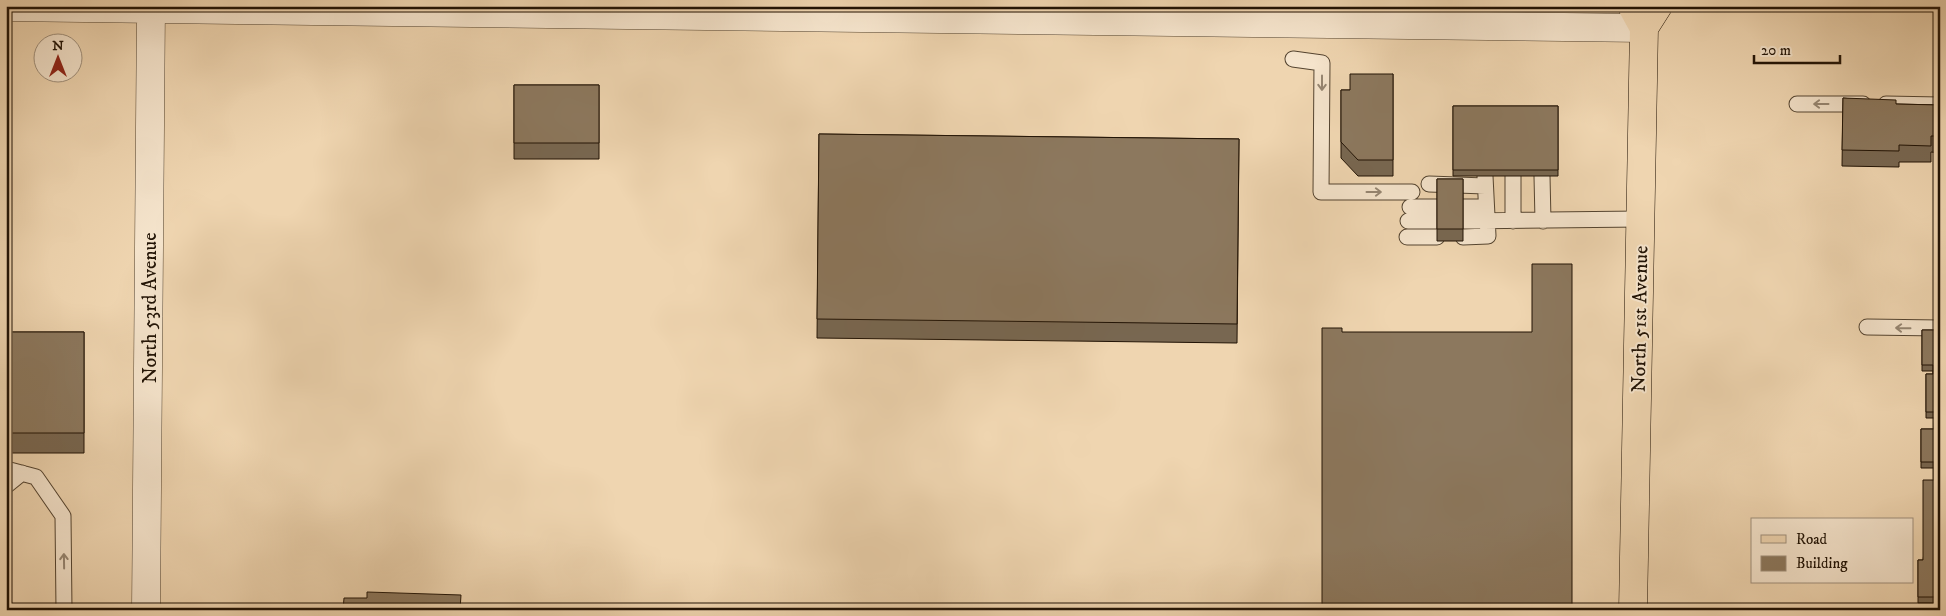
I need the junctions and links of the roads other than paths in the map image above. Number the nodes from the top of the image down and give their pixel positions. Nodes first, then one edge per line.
1 (6, 7) edge
2 (152, 8) edge
3 (1645, 14) edge
4 (1294, 59) dead end
5 (1797, 104) dead end
6 (1940, 105) edge
7 (1513, 176) edge
8 (1542, 176) edge
9 (1429, 184) dead end
10 (1412, 192) dead end
11 (1409, 214) dead end
12 (1437, 214) edge
13 (1463, 214) edge
14 (1486, 214) junction
15 (1641, 219) junction
16 (1513, 221) junction
17 (1543, 221) junction
18 (1407, 237) dead end
19 (1437, 237) edge
20 (1463, 237) edge
21 (1867, 327) dead end
22 (1940, 328) edge
23 (6, 469) edge
24 (22, 473) junction
25 (6, 486) edge
26 (64, 610) edge
27 (146, 610) edge
28 (1633, 610) edge

1 - 2 street
2 - 3 street
2 - 27 street, North 53rd Avenue
3 - 15 main road, North 51st Avenue
4 -> 10 lane
6 -> 5 lane
7 - 16 lane
8 - 17 lane
9 - 14 lane
11 - 12 lane
13 - 14 lane
14 - 16 lane
14 - 20 lane
15 - 17 lane
15 - 28 main road, North 51st Avenue
16 - 17 lane
18 - 19 lane
22 -> 21 lane
23 - 24 lane
24 - 25 lane
26 -> 24 lane

